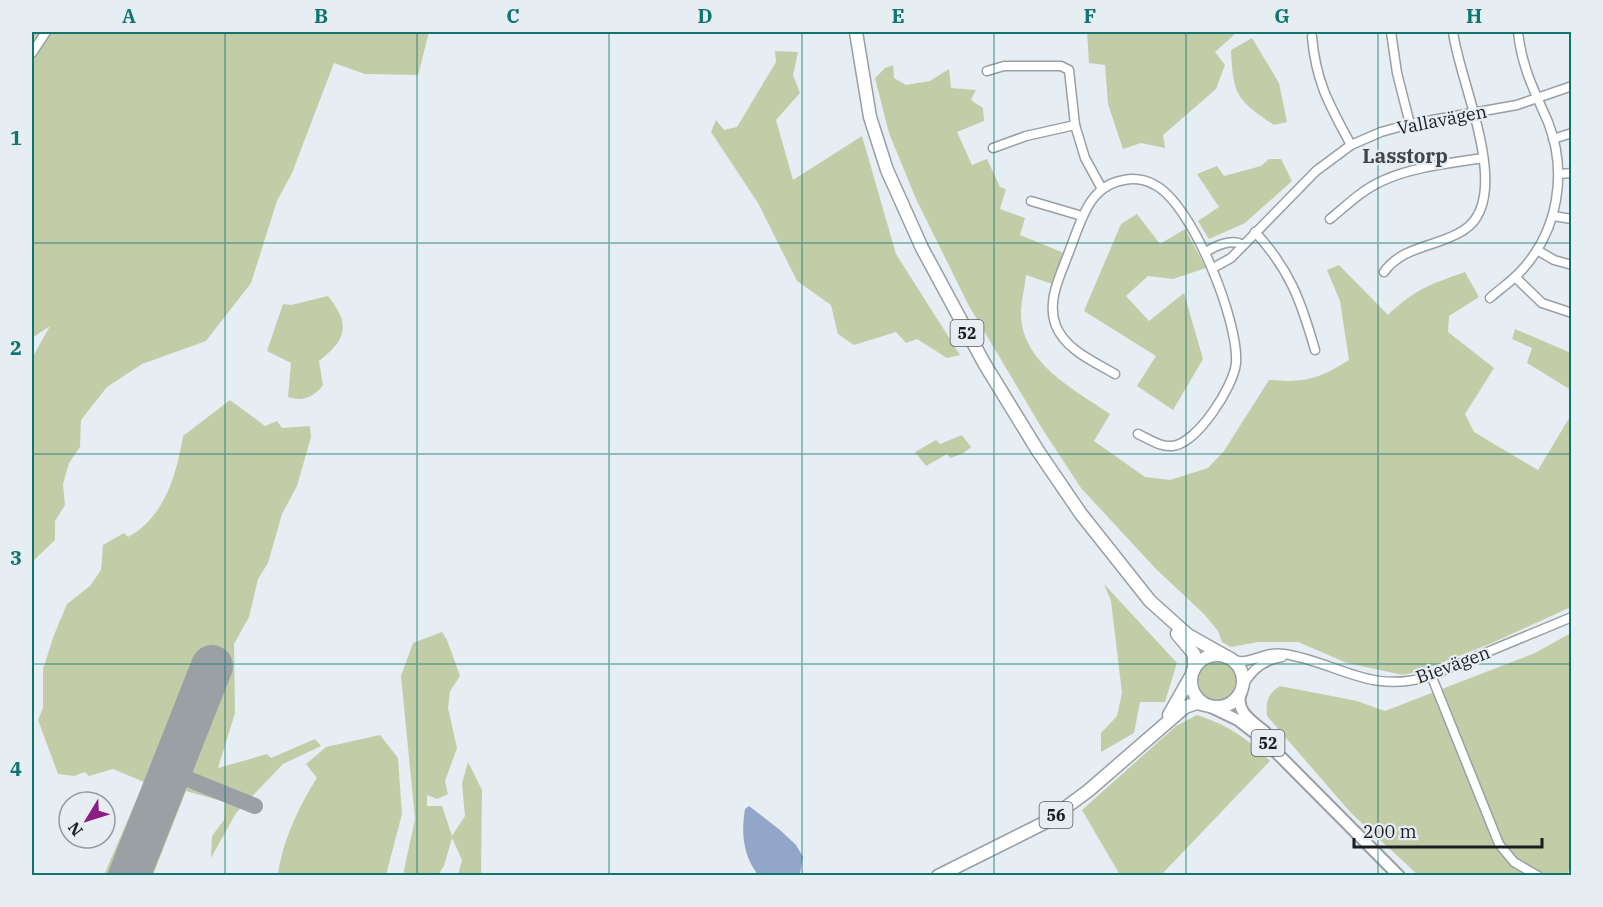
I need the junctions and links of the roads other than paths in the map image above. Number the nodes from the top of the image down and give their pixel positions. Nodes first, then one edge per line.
1 (46, 32) edge
2 (856, 32) edge
3 (1391, 32) edge
4 (1454, 32) edge
5 (1518, 32) edge
6 (1312, 37) dead end
7 (32, 53) edge
8 (987, 70) dead end
9 (1572, 86) edge
10 (1536, 99) junction
11 (1473, 114) junction
12 (1410, 124) junction
13 (1075, 125) junction
14 (1572, 133) edge
15 (1553, 139) junction
16 (1351, 145) junction
17 (993, 148) dead end
18 (1483, 158) junction
19 (1572, 173) edge
20 (1559, 174) junction
21 (1102, 189) junction
22 (1031, 201) dead end
23 (1082, 216) junction
24 (1553, 216) junction
25 (1330, 219) dead end
26 (1572, 219) edge
27 (1255, 232) junction
28 (1243, 245) junction
29 (1537, 250) junction
30 (1205, 253) junction
31 (1572, 265) edge
32 (1213, 268) junction
33 (1384, 272) dead end
34 (1515, 277) junction
35 (1490, 298) dead end
36 (1572, 313) edge
37 (1315, 350) dead end
38 (1114, 374) dead end
39 (1138, 434) dead end
40 (1150, 601) junction
41 (1572, 617) edge
42 (1295, 657) junction
43 (1229, 658) junction
44 (1193, 671) junction
45 (1431, 675) junction
46 (1241, 691) junction
47 (1207, 706) junction
48 (1158, 731) junction
49 (938, 876) edge
50 (1399, 876) edge
51 (1407, 876) edge
52 (1538, 876) edge

1 - 7 street
2 - 40 highway, 52
3 - 12 street
4 - 11 street
5 - 10 street
6 - 16 street
8 - 13 street
9 - 10 street, Vallavägen
10 - 11 street, Vallavägen
10 - 15 street
11 - 12 street, Vallavägen
11 - 18 street
12 - 16 street, Vallavägen
13 - 17 street
13 - 21 street
14 - 15 street
15 - 20 street
16 - 27 street, Vallavägen
18 - 25 street
18 - 33 street
19 - 20 street
20 - 24 street
21 - 23 street
21 - 30 street
22 - 23 street
23 - 38 street
24 - 26 street
24 - 29 street
27 - 28 street, Vallavägen
27 - 37 street
28 - 30 street
28 - 32 street, Vallavägen
29 - 31 street
29 - 34 street
30 - 32 street
32 - 39 street
34 - 35 street
34 - 36 street
40 - 43 highway, 52
40 - 44 highway, 52
41 - 45 street, Bievägen
42 - 43 street, Bievägen
42 - 45 street, Bievägen
42 - 46 street, Bievägen
43 - 44 highway
43 - 46 highway, 52
44 - 47 highway, 52
44 - 48 highway, 56
45 - 52 street
46 - 47 highway
46 - 51 main road, 52
47 - 48 highway, 56
47 - 50 main road, 52
48 - 49 highway, 56

